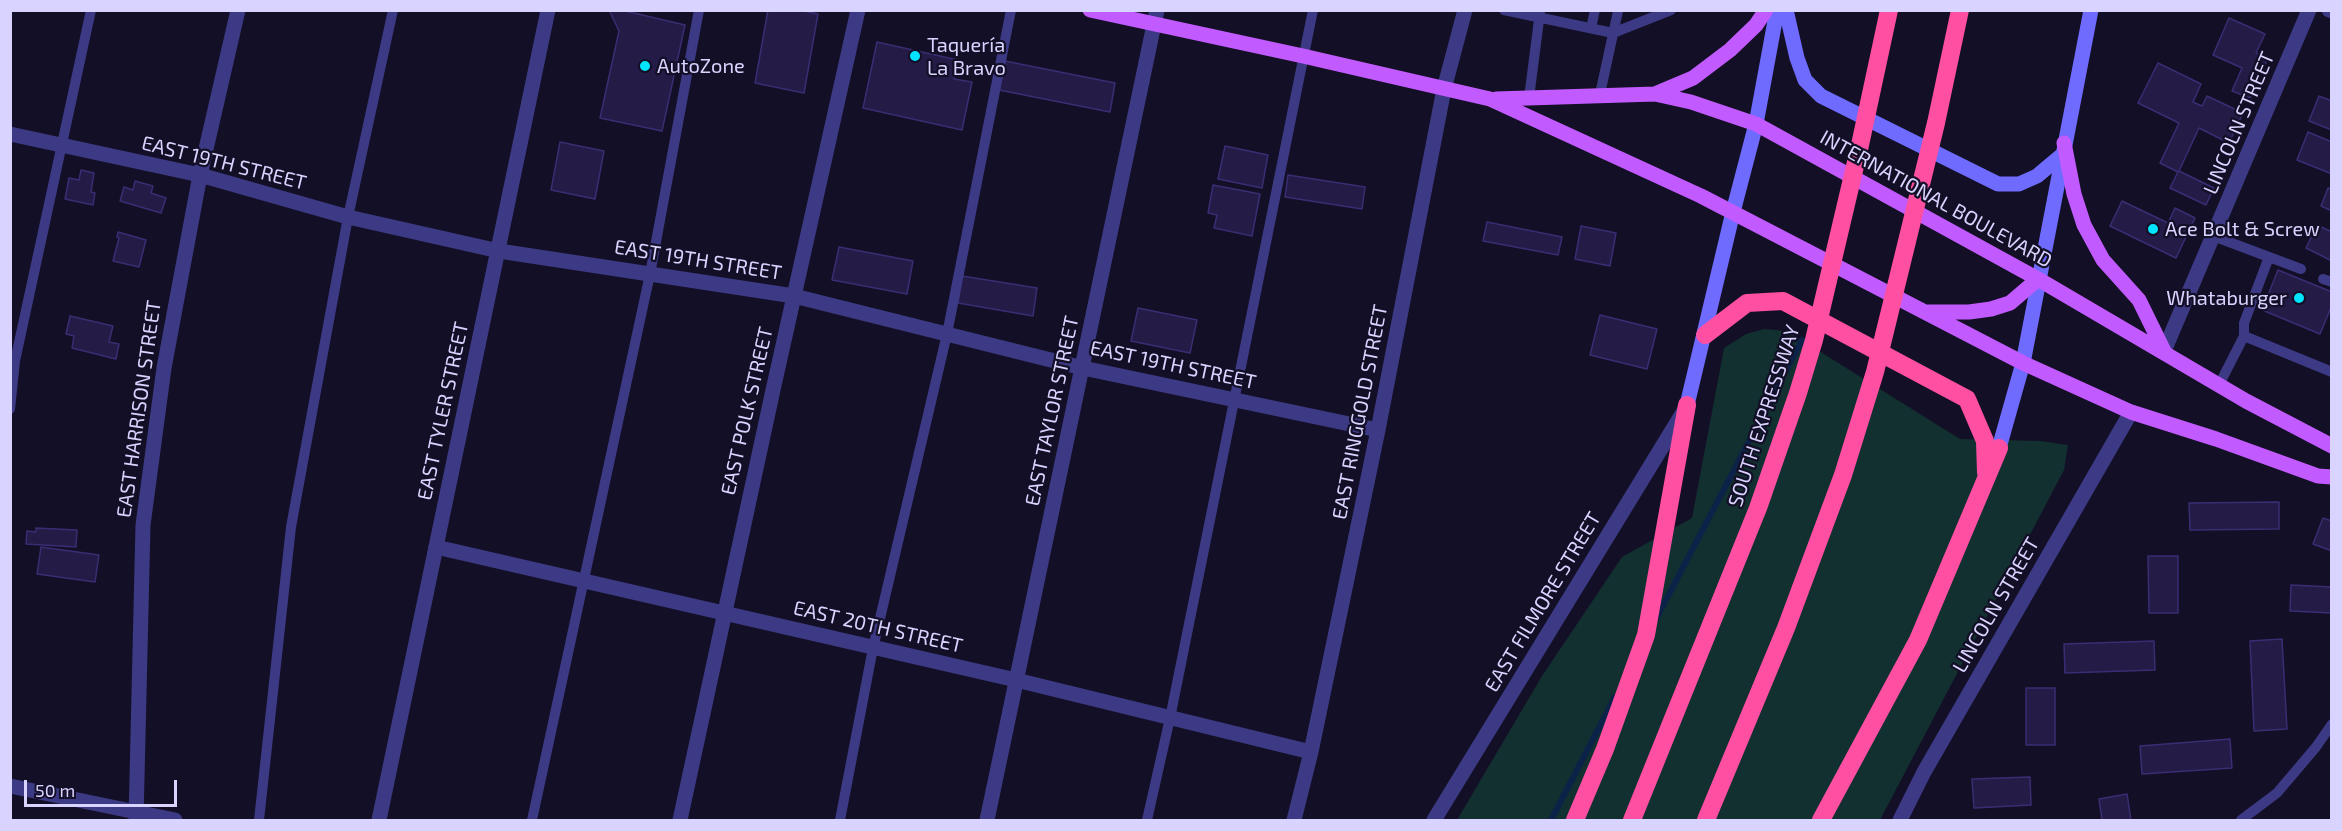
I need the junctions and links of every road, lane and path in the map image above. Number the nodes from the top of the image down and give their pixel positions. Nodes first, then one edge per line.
1 (91, 10) edge
2 (238, 10) edge
3 (393, 10) edge
4 (548, 10) edge
5 (699, 10) edge
6 (858, 10) edge
7 (1011, 10) edge
8 (1090, 10) edge
9 (1312, 10) edge
10 (1465, 10) edge
11 (1504, 10) edge
12 (1568, 10) edge
13 (1595, 10) edge
14 (1671, 10) edge
15 (1766, 10) edge
16 (1777, 10) edge
17 (1786, 10) edge
18 (1889, 10) edge
19 (1960, 10) edge
20 (2091, 10) edge
21 (2309, 10) edge
22 (1618, 11) edge
23 (1540, 14) edge
24 (1155, 18) edge
25 (1565, 23) junction
26 (1591, 28) junction
27 (1612, 33) junction
28 (1303, 56) junction
29 (1444, 89) junction
30 (1600, 94) junction
31 (1655, 94) junction
32 (1529, 98) junction
33 (1490, 99) junction
34 (1756, 124) junction
35 (10, 134) edge
36 (62, 146) junction
37 (2063, 149) junction
38 (200, 175) junction
39 (1733, 212) junction
40 (348, 217) junction
41 (2213, 236) junction
42 (498, 250) junction
43 (2269, 257) junction
44 (2301, 269) dead end
45 (650, 274) junction
46 (2038, 279) junction
47 (794, 296) junction
48 (1926, 312) junction
49 (947, 334) junction
50 (1705, 335) junction
51 (2244, 336) junction
52 (2164, 351) junction
53 (2023, 363) junction
54 (1083, 368) junction
55 (2331, 372) edge
56 (2219, 385) junction
57 (1233, 399) junction
58 (1687, 405) junction
59 (10, 409) edge
60 (2131, 412) junction
61 (1378, 430) junction
62 (1992, 445) junction
63 (2331, 446) edge
64 (2331, 477) edge
65 (436, 547) junction
66 (585, 581) junction
67 (724, 613) junction
68 (873, 648) junction
69 (1016, 680) junction
70 (1170, 718) junction
71 (2331, 724) edge
72 (1311, 752) junction
73 (10, 786) edge
74 (136, 817) edge
75 (175, 820) edge
76 (259, 820) edge
77 (379, 820) edge
78 (532, 820) edge
79 (680, 820) edge
80 (840, 820) edge
81 (987, 820) edge
82 (1147, 820) edge
83 (1294, 820) edge
84 (1434, 820) edge
85 (1575, 820) edge
86 (1632, 820) edge
87 (1706, 820) edge
88 (1821, 820) edge
89 (1900, 820) edge
90 (2241, 820) edge

1 - 36 lane
2 - 38 street, EAST HARRISON STREET
3 - 40 lane
4 - 42 street, EAST TYLER STREET
5 - 45 lane
6 - 47 street, EAST POLK STREET
7 - 49 lane
8 - 24 main road, INTERNATIONAL BOULEVARD
9 - 28 lane
10 - 29 street, EAST RINGGOLD STREET
11 - 23 lane
12 - 25 lane
13 - 26 lane
14 - 27 lane
15 - 31 main road
16 - 34 main road
17 - 37 main road
18 - 86 highway, SOUTH EXPRESSWAY, bridge
19 - 87 highway, bridge
20 - 37 main road
21 - 41 street, LINCOLN STREET
22 - 27 lane
23 - 25 lane
23 - 32 lane
24 - 28 main road, INTERNATIONAL BOULEVARD
24 - 54 street, EAST TAYLOR STREET
25 - 26 lane
26 - 27 lane
27 - 30 lane
28 - 29 main road, INTERNATIONAL BOULEVARD
28 - 57 lane
29 - 33 main road, INTERNATIONAL BOULEVARD
29 - 61 street, EAST RINGGOLD STREET
30 - 31 main road, INTERNATIONAL BOULEVARD
30 - 32 main road, INTERNATIONAL BOULEVARD
31 - 34 main road, INTERNATIONAL BOULEVARD
32 - 33 main road, INTERNATIONAL BOULEVARD
33 - 39 main road, INTERNATIONAL BOULEVARD
34 - 39 main road
34 - 46 main road, INTERNATIONAL BOULEVARD
35 - 36 street, EAST 19TH STREET
36 - 38 street, EAST 19TH STREET
36 - 59 lane
37 - 46 main road
37 - 52 main road
38 - 40 street, EAST 19TH STREET
38 - 74 street, EAST HARRISON STREET
39 - 48 main road, INTERNATIONAL BOULEVARD
39 - 50 main road
40 - 42 street, EAST 19TH STREET
40 - 76 lane
41 - 43 lane
41 - 52 street, LINCOLN STREET
42 - 45 street, EAST 19TH STREET
42 - 65 street, EAST TYLER STREET
43 - 44 lane
43 - 51 lane
45 - 47 street, EAST 19TH STREET
45 - 66 lane
46 - 48 main road
46 - 52 main road, INTERNATIONAL BOULEVARD
46 - 53 main road
47 - 49 street, EAST 19TH STREET
47 - 67 street, EAST POLK STREET
48 - 53 main road, INTERNATIONAL BOULEVARD
49 - 54 street, EAST 19TH STREET
49 - 68 lane
50 - 58 main road
50 - 62 highway
51 - 55 lane
51 - 56 lane
52 - 56 main road, INTERNATIONAL BOULEVARD
53 - 60 main road, INTERNATIONAL BOULEVARD
53 - 62 main road
54 - 57 street, EAST 19TH STREET
54 - 69 street, EAST TAYLOR STREET
56 - 63 main road, INTERNATIONAL BOULEVARD
57 - 61 street, EAST 19TH STREET
57 - 70 lane
58 - 84 street, EAST FILMORE STREET
58 - 85 highway
60 - 64 main road, INTERNATIONAL BOULEVARD
60 - 89 street, LINCOLN STREET
61 - 72 street, EAST RINGGOLD STREET
62 - 88 highway
65 - 66 street, EAST 20TH STREET
65 - 77 street, EAST TYLER STREET
66 - 67 street, EAST 20TH STREET
66 - 78 lane
67 - 68 street, EAST 20TH STREET
67 - 79 street, EAST POLK STREET
68 - 69 street, EAST 20TH STREET
68 - 80 lane
69 - 70 street, EAST 20TH STREET
69 - 81 street, EAST TAYLOR STREET
70 - 72 street, EAST 20TH STREET
70 - 82 lane
71 - 90 lane
72 - 83 street, EAST RINGGOLD STREET
73 - 74 street
74 - 75 street

